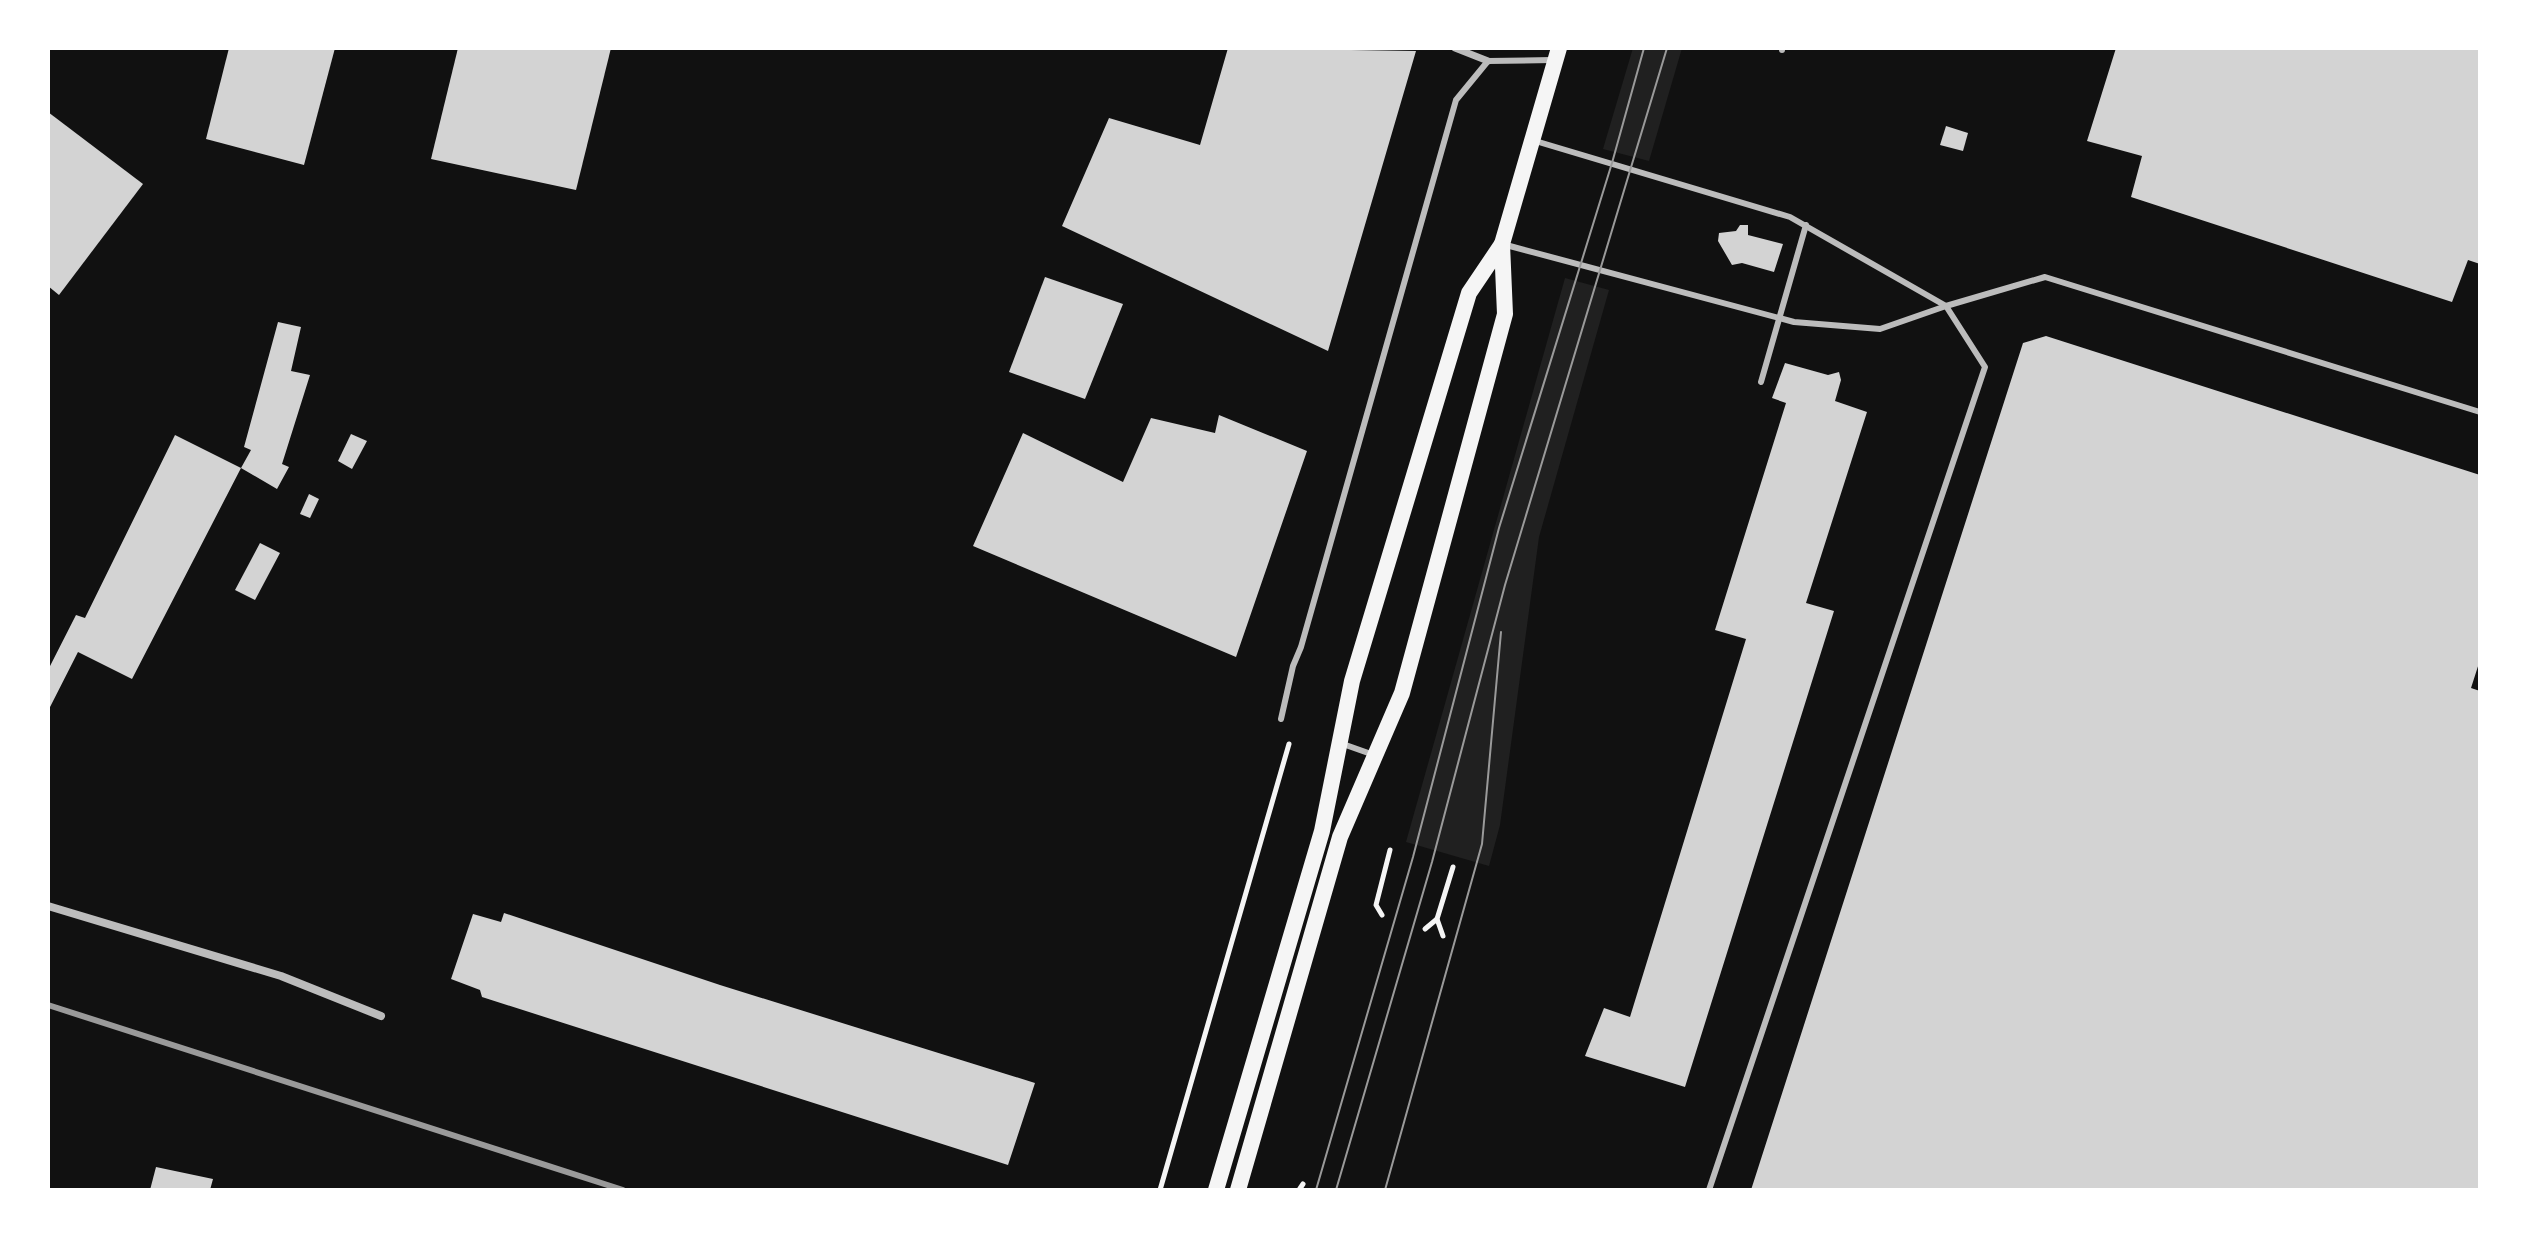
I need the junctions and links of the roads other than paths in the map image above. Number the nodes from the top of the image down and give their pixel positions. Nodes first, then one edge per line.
1 (1455, 48) edge
2 (1557, 54) edge
3 (1488, 61) junction
4 (1532, 140) junction
5 (1806, 225) junction
6 (1502, 244) junction
7 (1946, 306) junction
8 (1780, 318) junction
9 (1761, 382) dead end
10 (2480, 412) edge
11 (1281, 719) dead end
12 (1340, 743) junction
13 (1374, 755) junction
14 (48, 906) edge
15 (381, 1016) dead end
16 (1216, 1190) edge
17 (1238, 1190) edge
18 (1709, 1190) edge

1 - 3 street
2 - 3 lane
2 - 4 main road
3 - 11 lane
4 - 5 lane
4 - 6 main road
5 - 7 lane
5 - 8 lane
6 - 8 lane
6 - 12 main road
6 - 13 main road
7 - 8 lane
7 - 10 lane
7 - 18 lane
8 - 9 lane
12 - 13 lane
12 - 16 main road
13 - 17 main road
14 - 15 street

